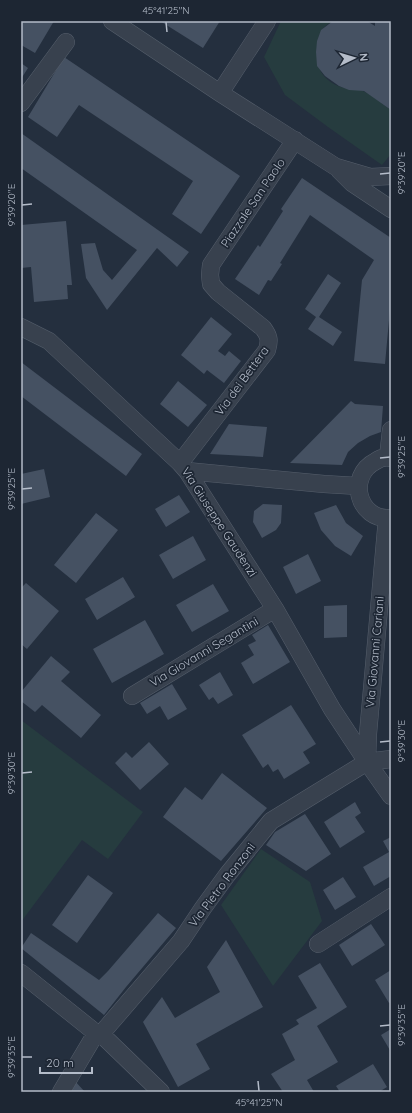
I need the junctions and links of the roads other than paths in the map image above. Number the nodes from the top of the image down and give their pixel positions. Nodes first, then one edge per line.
1 (112, 21) edge
2 (266, 21) edge
3 (66, 42) dead end
4 (220, 93) junction
5 (21, 103) edge
6 (295, 140) junction
7 (336, 167) junction
8 (391, 177) edge
9 (391, 209) edge
10 (211, 265) joint
11 (21, 327) edge
12 (391, 430) edge
13 (389, 458) edge
14 (184, 467) junction
15 (358, 486) junction
16 (389, 518) edge
17 (275, 609) junction
18 (132, 696) dead end
19 (391, 758) edge
20 (367, 762) junction
21 (391, 796) edge
22 (391, 897) edge
23 (318, 944) dead end
24 (21, 973) edge
25 (98, 1034) junction
26 (61, 1092) edge
27 (161, 1092) edge

1 - 4 street
2 - 4 street
3 - 5 street
4 - 6 street
6 - 7 street
6 - 10 street, Piazzale San Paolo
7 - 8 street
7 - 9 street
8 - 9 street
10 - 14 street, Via dei Bettera
11 - 14 street, Via Giuseppe Gaudenzi
12 - 13 street
13 - 15 street
14 - 15 street
14 - 17 street, Via Giuseppe Gaudenzi
15 - 16 street
16 - 20 street, Via Giovanni Cariani
17 - 18 street, Via Giovanni Segantini
17 - 20 street, Via Giuseppe Gaudenzi
19 - 20 street
20 - 21 street, Via Giuseppe Gaudenzi
20 - 25 street, Via Pietro Ronzoni
22 - 23 street
24 - 25 street
25 - 26 street, Via Pietro Ronzoni
25 - 27 street

